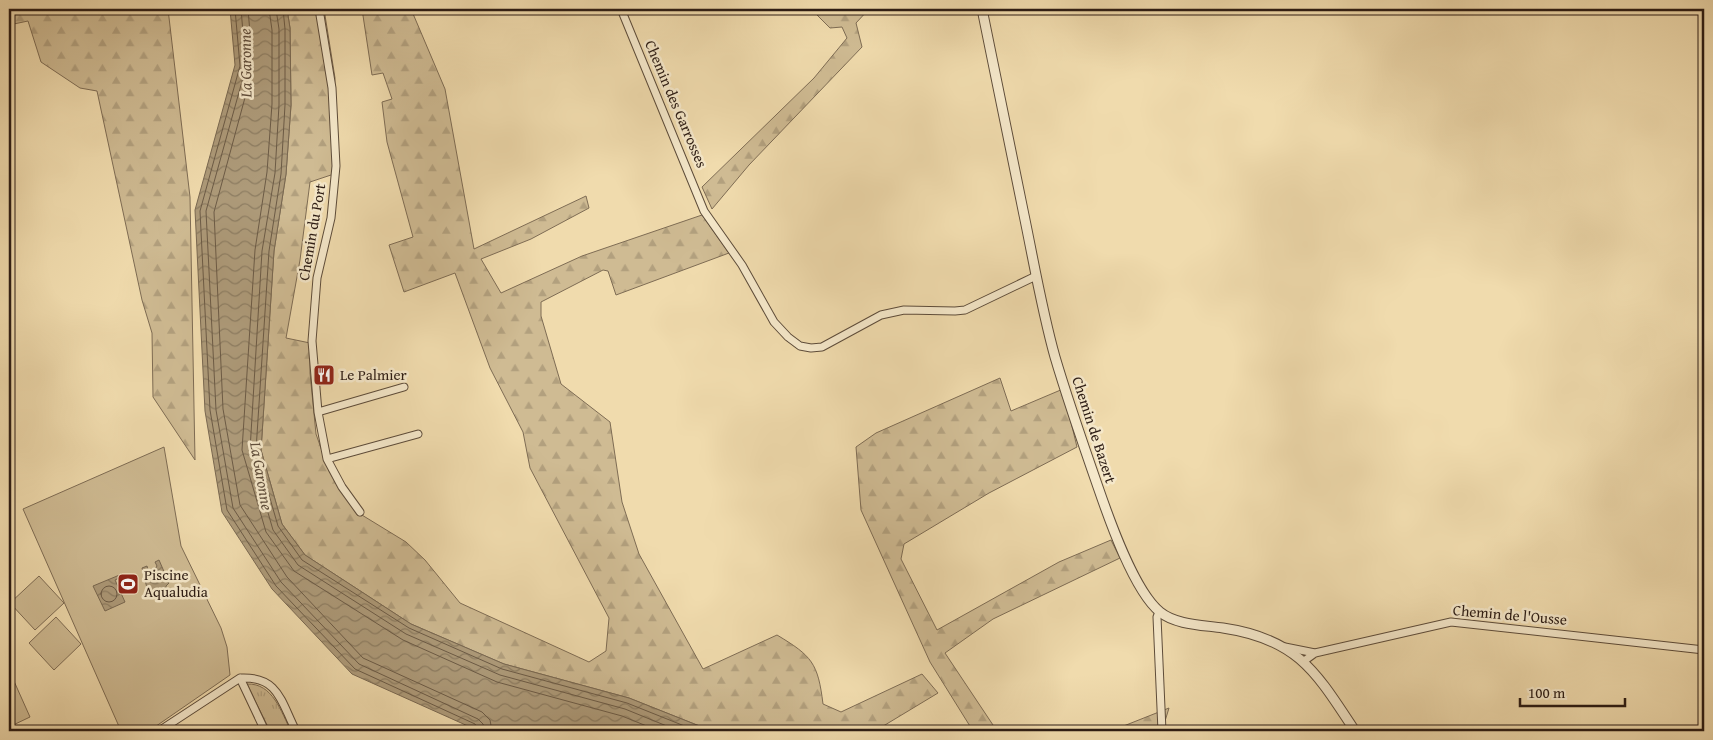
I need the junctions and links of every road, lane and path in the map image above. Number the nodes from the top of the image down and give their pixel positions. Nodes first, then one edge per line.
1 (319, 9) edge
2 (621, 9) edge
3 (982, 9) edge
4 (1036, 276) junction
5 (404, 387) dead end
6 (318, 412) junction
7 (418, 434) dead end
8 (327, 459) junction
9 (360, 512) dead end
10 (1160, 612) junction
11 (1285, 647) junction
12 (1704, 650) edge
13 (1315, 653) junction
14 (1304, 661) junction
15 (240, 678) junction
16 (159, 731) edge
17 (265, 731) edge
18 (296, 731) edge
19 (1162, 731) edge
20 (1355, 731) edge

1 - 6 street, Chemin du Port
2 - 4 street, Chemin des Garrosses
3 - 4 street, Chemin de Bazert
4 - 10 street, Chemin de Bazert
5 - 6 street
6 - 8 street, Chemin du Port
7 - 8 street
8 - 9 street, Chemin du Port
10 - 11 street, Chemin de Bazert
10 - 19 street
11 - 13 street, Chemin de l'Ousse
11 - 14 street, Chemin de Bazert
12 - 13 street, Chemin de l'Ousse
13 - 14 street, Chemin de l'Ousse
14 - 20 street, Chemin de Bazert
15 - 16 street
15 - 17 street
15 - 18 street

